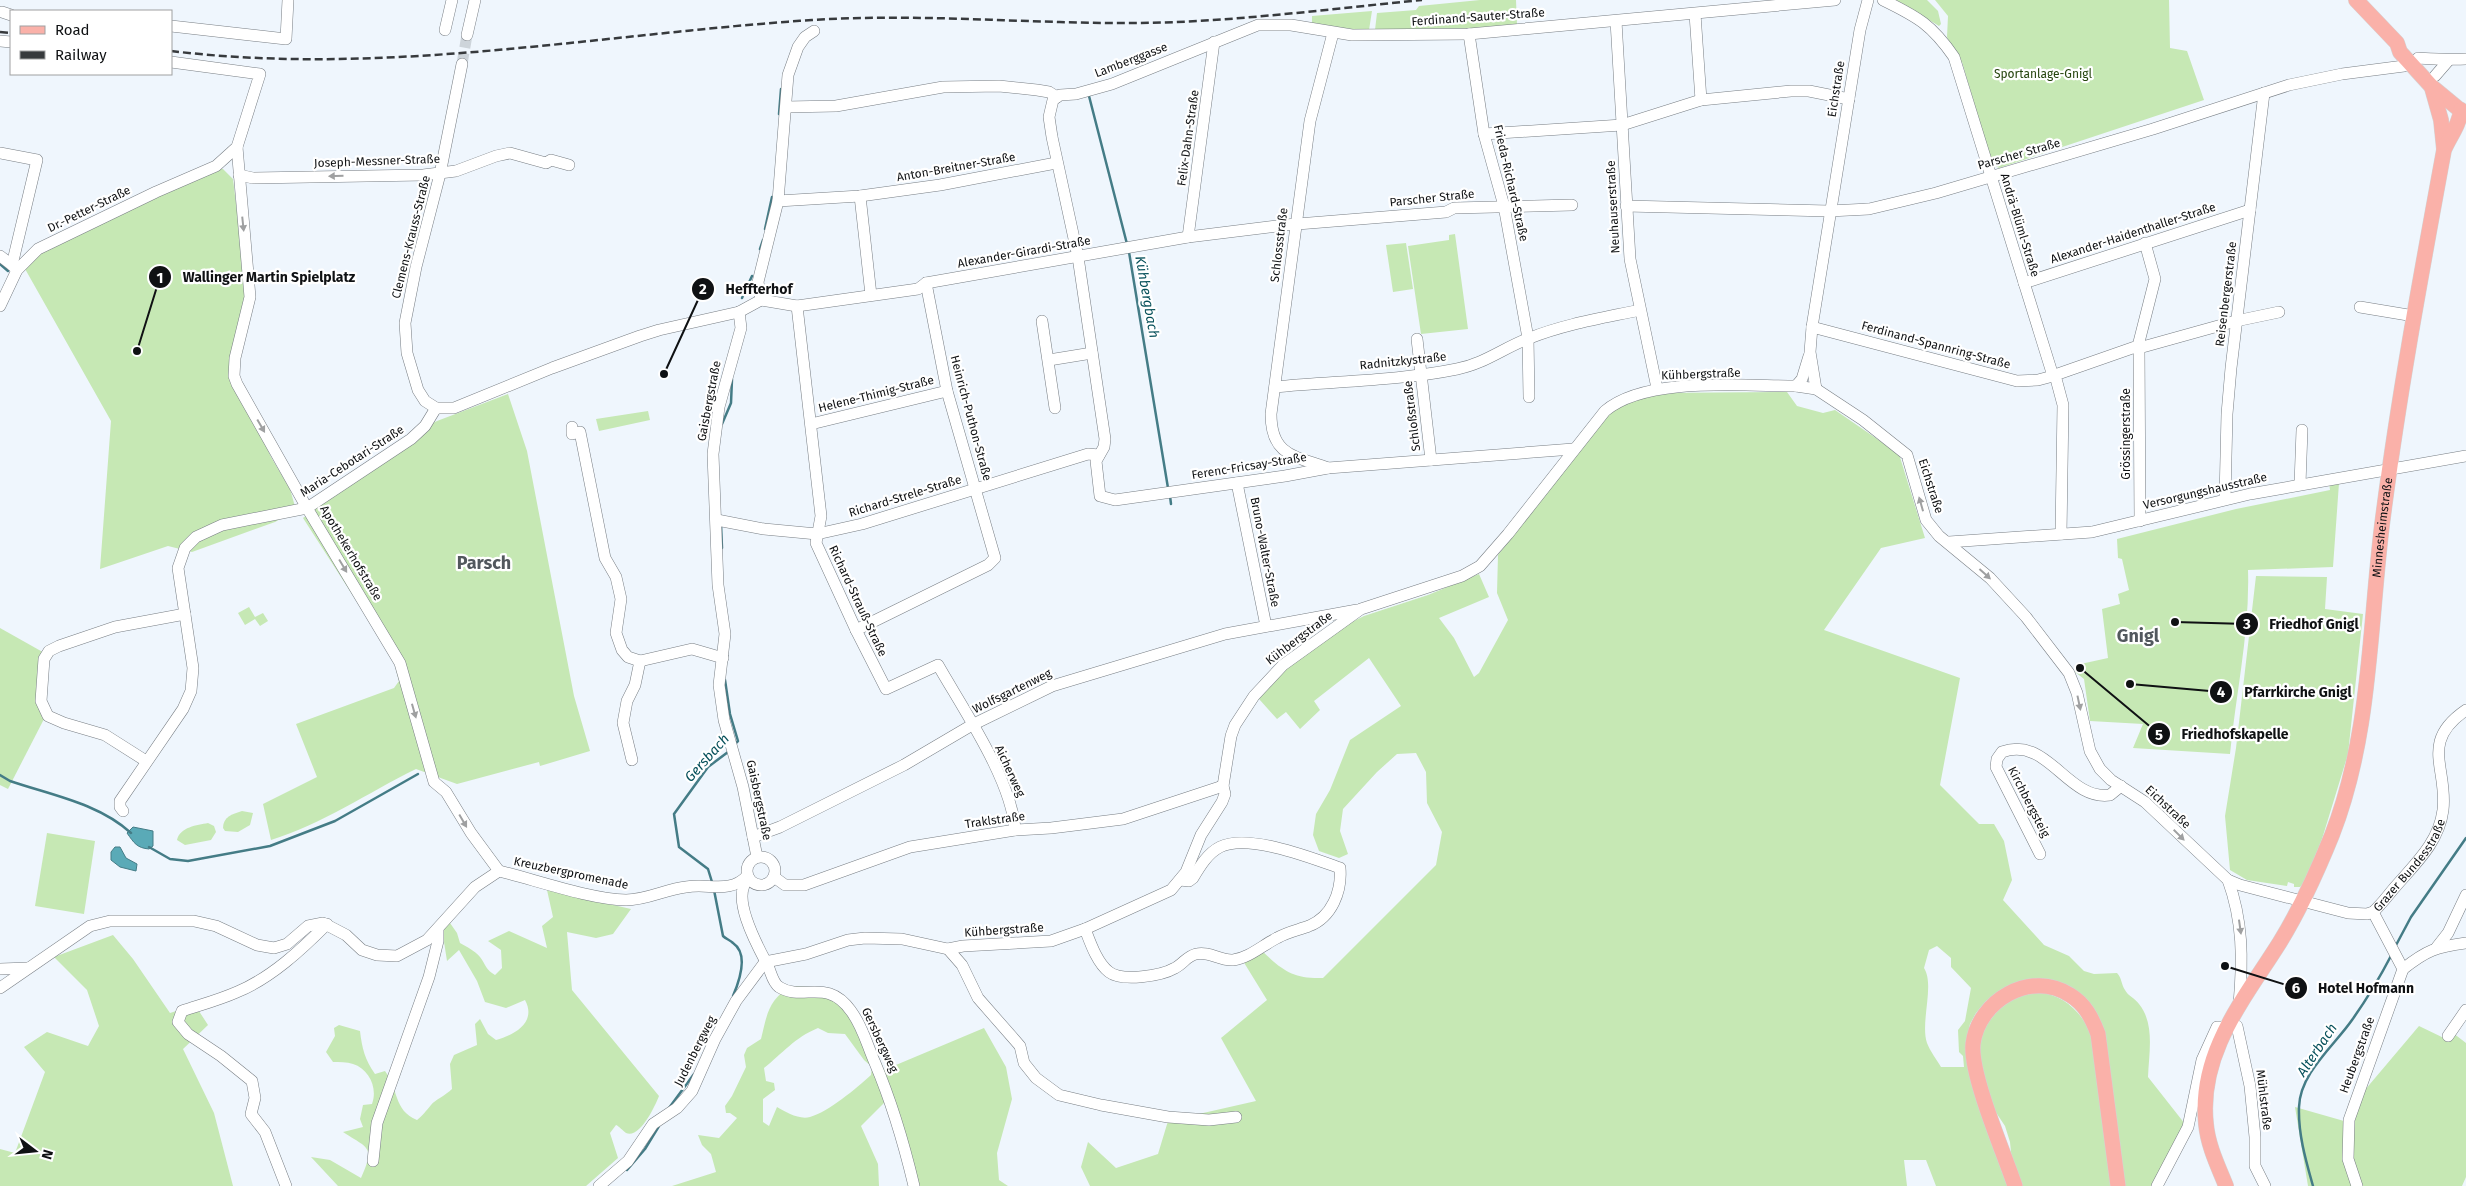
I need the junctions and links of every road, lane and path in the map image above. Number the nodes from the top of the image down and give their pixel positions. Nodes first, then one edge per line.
1 (288, 0) edge
2 (452, 0) edge
3 (474, 0) edge
4 (1835, 0) edge
5 (1868, 0) edge
6 (1883, 0) edge
7 (2356, 0) edge
8 (1695, 14) junction
9 (1616, 21) junction
10 (172, 26) edge
11 (445, 30) dead end
12 (814, 31) dead end
13 (1333, 33) junction
14 (1469, 34) junction
15 (468, 36) tunnel mouth
16 (1214, 42) junction
17 (2466, 59) edge
18 (2413, 60) junction
19 (2448, 60) junction
20 (172, 62) edge
21 (462, 64) tunnel mouth
22 (2433, 81) junction
23 (2264, 93) junction
24 (1056, 97) junction
25 (1849, 99) junction
26 (1701, 100) junction
27 (786, 107) junction
28 (2464, 112) edge
29 (2441, 120) junction
30 (1622, 125) junction
31 (1484, 134) junction
32 (2466, 135) edge
33 (237, 148) junction
34 (2444, 150) junction
35 (0, 153) edge
36 (1056, 163) junction
37 (569, 165) dead end
38 (216, 166) junction
39 (440, 174) junction
40 (239, 176) junction
41 (1991, 176) junction
42 (860, 196) junction
43 (778, 201) junction
44 (1572, 205) dead end
45 (1504, 206) junction
46 (1626, 206) junction
47 (2250, 210) junction
48 (1829, 211) junction
49 (1295, 225) junction
50 (1188, 237) junction
51 (2145, 243) junction
52 (0, 256) edge
53 (1078, 257) junction
54 (15, 267) junction
55 (926, 283) junction
56 (2024, 283) junction
57 (872, 295) junction
58 (761, 300) junction
59 (0, 306) edge
60 (797, 306) junction
61 (2360, 307) dead end
62 (1640, 310) junction
63 (739, 312) junction
64 (2279, 312) dead end
65 (2414, 316) junction
66 (1042, 320) dead end
67 (2236, 321) junction
68 (1812, 327) junction
69 (1528, 338) junction
70 (1417, 340) dead end
71 (1810, 352) junction
72 (1092, 353) junction
73 (1049, 360) junction
74 (1420, 375) junction
75 (2054, 375) junction
76 (1796, 386) junction
77 (1275, 387) junction
78 (1657, 388) junction
79 (1816, 389) junction
80 (947, 391) junction
81 (1529, 397) dead end
82 (436, 408) junction
83 (1055, 408) dead end
84 (812, 424) junction
85 (572, 427) dead end
86 (2302, 430) dead end
87 (1573, 449) junction
88 (1291, 454) junction
89 (1099, 455) junction
90 (2466, 456) edge
91 (1431, 460) junction
92 (1328, 468) junction
93 (2390, 468) junction
94 (1285, 476) junction
95 (1237, 483) junction
96 (2300, 484) junction
97 (975, 489) junction
98 (2225, 499) junction
99 (307, 508) junction
100 (2140, 520) junction
101 (721, 522) junction
102 (817, 534) junction
103 (2060, 534) junction
104 (1949, 542) junction
105 (1361, 609) junction
106 (185, 614) junction
107 (1266, 626) junction
108 (856, 630) junction
109 (723, 658) junction
110 (640, 661) junction
111 (2466, 710) edge
112 (972, 725) junction
113 (632, 760) dead end
114 (146, 762) junction
115 (1223, 786) junction
116 (2121, 786) junction
117 (123, 811) dead end
118 (1015, 830) junction
119 (753, 837) junction
120 (2040, 854) dead end
121 (757, 857) junction
122 (499, 871) junction
123 (748, 878) junction
124 (774, 878) junction
125 (1180, 880) junction
126 (2228, 880) junction
127 (2466, 895) edge
128 (2303, 900) junction
129 (2373, 912) junction
130 (327, 924) junction
131 (1085, 929) junction
132 (438, 931) junction
133 (2466, 943) edge
134 (2437, 947) junction
135 (948, 950) junction
136 (765, 962) junction
137 (29, 968) junction
138 (0, 969) edge
139 (2403, 969) junction
140 (0, 988) edge
141 (2239, 1005) junction
142 (2466, 1010) edge
143 (2227, 1024) junction
144 (2448, 1036) dead end
145 (1236, 1117) dead end
146 (373, 1161) dead end
147 (286, 1186) edge
148 (599, 1186) edge
149 (914, 1186) edge
150 (2015, 1186) edge
151 (2118, 1186) edge
152 (2157, 1186) edge
153 (2226, 1186) edge
154 (2265, 1186) edge
155 (2358, 1186) edge

1 - 10 street
2 - 11 street
3 - 15 street
4 - 8 street, Ferdinand-Sauter-Straße
5 - 25 street, Eichstraße
6 - 41 street, Andrä-Blüml-Straße
7 - 18 main road
8 - 9 street, Ferdinand-Sauter-Straße
8 - 26 street
9 - 14 street, Ferdinand-Sauter-Straße
9 - 30 street, Neuhauserstraße
12 - 27 street
13 - 14 street, Ferdinand-Sauter-Straße
13 - 16 street, Lamberggasse
13 - 49 street, Schlossstraße
14 - 31 street, Frieda-Richard-Straße
16 - 24 street, Lamberggasse
16 - 50 street, Felix-Dahn-Straße
17 - 19 street
18 - 19 street
18 - 22 main road
18 - 23 street, Parscher Straße
19 - 22 street
20 - 33 street
21 - 39 street, Clemens-Krauss-Straße
22 - 28 main road
22 - 29 main road, Minnesheimstraße
23 - 41 street, Parscher Straße
23 - 47 street, Reisenbergerstraße
24 - 27 street
24 - 36 street
25 - 26 street
25 - 48 street, Eichstraße
26 - 30 street
27 - 43 street
28 - 29 main road
28 - 34 main road, Minnesheimstraße
29 - 34 main road, Minnesheimstraße
30 - 31 street
30 - 46 street, Neuhauserstraße
31 - 45 street, Frieda-Richard-Straße
32 - 34 main road
33 - 38 street, Dr.-Petter-Straße
33 - 40 street, Apothekerhofstraße
34 - 65 main road, Minnesheimstraße
35 - 54 street
36 - 42 street, Anton-Breitner-Straße
36 - 53 street
37 - 39 street, Joseph-Messner-Straße
38 - 40 street
38 - 54 street, Dr.-Petter-Straße
39 -> 40 street, Joseph-Messner-Straße
39 - 82 street, Clemens-Krauss-Straße
40 -> 99 street, Apothekerhofstraße
41 - 48 street, Parscher Straße
41 - 56 street, Andrä-Blüml-Straße
42 - 43 street, Anton-Breitner-Straße
42 - 57 street
43 - 58 street
44 - 45 street, Parscher Straße
45 - 49 street, Parscher Straße
45 - 69 street, Frieda-Richard-Straße
46 - 48 street, Parscher Straße
46 - 62 street, Neuhauserstraße
47 - 51 street, Alexander-Haidenthaller-Straße
47 - 67 street, Reisenbergerstraße
48 - 68 street, Eichstraße
49 - 50 street, Alexander-Girardi-Straße
49 - 77 street, Schlossstraße
50 - 53 street, Alexander-Girardi-Straße
51 - 56 street, Alexander-Haidenthaller-Straße
51 - 75 street, Ferdinand-Spannring-Straße
52 - 54 street
53 - 55 street, Alexander-Girardi-Straße
53 - 72 street
54 - 59 street, Dr.-Petter-Straße
55 - 57 street, Alexander-Girardi-Straße
55 - 80 street, Heinrich-Puthon-Straße
56 - 75 street, Andrä-Blüml-Straße
57 - 60 street, Alexander-Girardi-Straße
58 - 60 street, Alexander-Girardi-Straße
58 - 63 street
60 - 84 street, Richard-Strauß-Straße
61 - 65 street
62 - 69 street, Radnitzkystraße
62 - 78 street, Neuhauserstraße
63 - 82 street
63 - 101 street, Gaisbergstraße
64 - 67 street
65 - 93 main road, Minnesheimstraße
66 - 73 street
67 - 98 street, Reisenbergerstraße
67 - 100 street, Grössingerstraße
68 - 71 street, Eichstraße
68 - 75 street, Ferdinand-Spannring-Straße
69 - 74 street, Radnitzkystraße
69 - 81 street
70 - 74 street, Schloßstraße
71 - 76 street
71 - 79 street, Eichstraße
72 - 73 street
72 - 89 street
73 - 83 street
74 - 77 street, Radnitzkystraße
74 - 91 street, Schloßstraße
75 - 103 street, Andrä-Blüml-Straße
76 - 78 street, Kühbergstraße
76 - 79 street, Kühbergstraße
77 - 88 street, Schlossstraße
78 - 87 street, Kühbergstraße
104 -> 79 street, Eichstraße
80 - 84 street, Helene-Thimig-Straße
80 - 97 street, Heinrich-Puthon-Straße
82 - 99 street, Maria-Cebotari-Straße
84 - 102 street, Richard-Strauß-Straße
85 - 110 street
86 - 96 street
87 - 91 street, Schlossstraße
87 - 105 street, Kühbergstraße
88 - 92 street, Schlossstraße
88 - 94 street
89 - 95 street, Ferenc-Fricsay-Straße
89 - 97 street, Richard-Strele-Straße
90 - 93 street, Versorgungshausstraße
91 - 92 street, Schlossstraße
92 - 94 street, Ferenc-Fricsay-Straße
93 - 96 street, Versorgungshausstraße
93 - 128 main road, Minnesheimstraße
94 - 95 street, Ferenc-Fricsay-Straße
95 - 107 street, Bruno-Walter-Straße
96 - 98 street, Versorgungshausstraße
97 - 102 street, Richard-Strele-Straße
97 - 108 street, Heinrich-Puthon-Straße
98 - 100 street, Versorgungshausstraße
99 - 106 street, Maria-Cebotari-Straße
99 -> 122 street, Apothekerhofstraße
100 - 103 street, Versorgungshausstraße
101 - 102 street, Richard-Strele-Straße
101 - 109 street, Gaisbergstraße
102 - 108 street, Richard-Strauß-Straße
103 - 104 street, Versorgungshausstraße
104 -> 116 street, Eichstraße
105 - 107 street, Wolfsgartenweg
105 - 115 street, Kühbergstraße
106 - 114 street, Maria-Cebotari-Straße
106 - 114 street
107 - 112 street, Wolfsgartenweg
108 - 112 street, Richard-Strauß-Straße
109 - 110 street
109 - 119 street, Gaisbergstraße
110 - 113 street
111 - 129 street, Grazer Bundesstraße
112 - 118 street, Aicherweg
112 - 119 street, Wolfsgartenweg
114 - 117 street, Maria-Cebotari-Straße
115 - 118 street, Traklstraße
115 - 125 street, Kühbergstraße
116 - 120 street, Kirchbergsteig
116 -> 126 street, Eichstraße
118 - 124 street, Traklstraße
119 - 121 street, Gaisbergstraße
121 - 123 street
121 - 124 street
122 - 123 street, Kreuzbergpromenade
122 - 132 street, Kreuzbergpromenade
123 - 124 street
123 - 136 street
125 - 131 street, Kühbergstraße
125 - 131 street
126 - 128 street, Eichstraße
126 -> 141 street, Eichstraße
127 - 134 street
128 - 129 street, Grazer Bundesstraße
128 - 141 main road
129 - 139 street
130 - 132 street, Kreuzbergpromenade
130 - 137 street
130 - 147 street
131 - 135 street, Kühbergstraße
132 - 146 street
133 - 134 street
134 - 139 street
135 - 136 street, Kühbergstraße
135 - 145 street
136 - 148 street, Judenbergweg
136 - 149 street, Gersbergweg
137 - 138 street
137 - 140 street
139 - 155 street, Heubergstraße
141 - 143 main road
142 - 144 street
143 - 152 street
143 - 153 main road
143 - 154 street, Mühlstraße
150 - 151 main road

